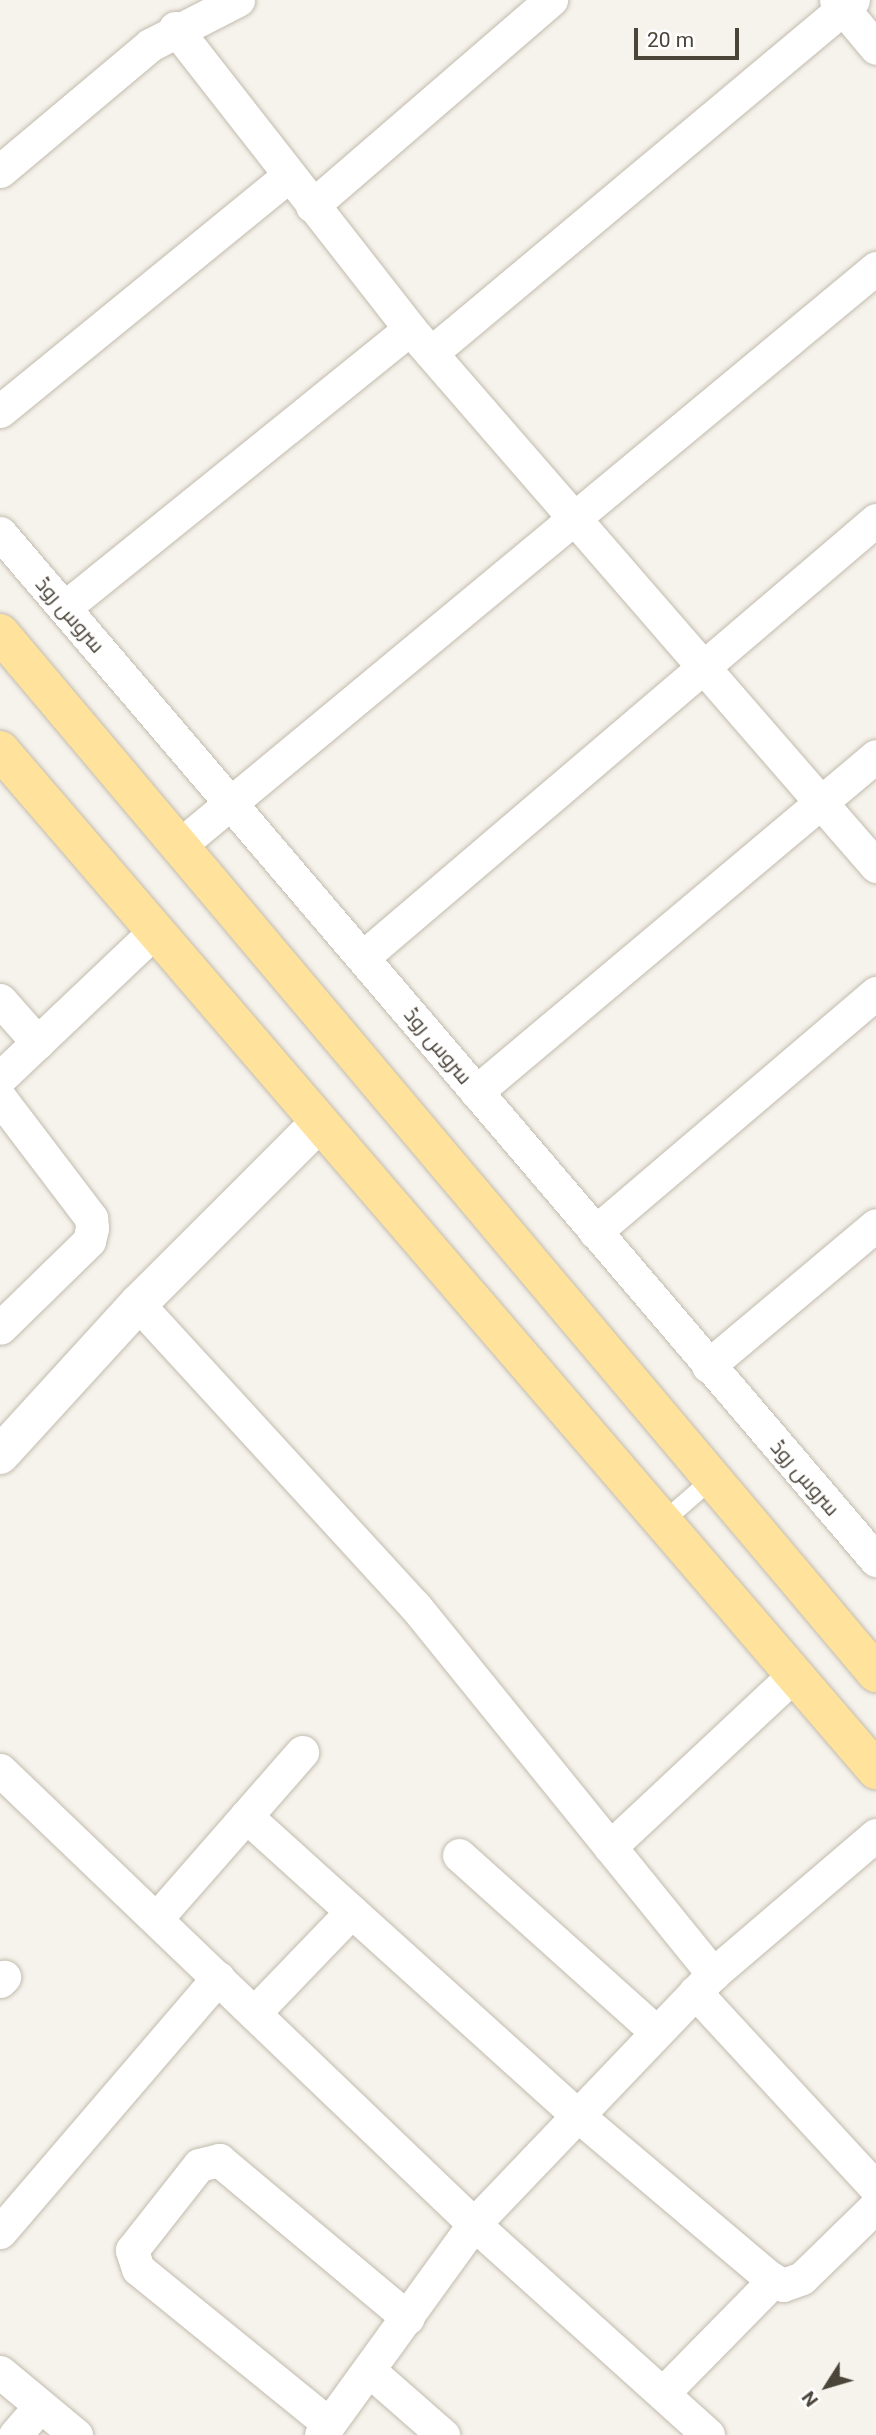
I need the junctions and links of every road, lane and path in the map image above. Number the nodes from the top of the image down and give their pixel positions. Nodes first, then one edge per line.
1 (551, 0) edge
2 (232, 2) edge
3 (844, 3) edge
4 (175, 28) junction
5 (876, 48) edge
6 (0, 171) edge
7 (288, 176) junction
8 (312, 206) junction
9 (876, 268) edge
10 (421, 341) junction
11 (0, 411) edge
12 (576, 519) junction
13 (876, 520) edge
14 (0, 533) edge
15 (64, 608) junction
16 (0, 633) edge
17 (703, 666) junction
18 (0, 750) edge
19 (876, 756) edge
20 (230, 801) junction
21 (821, 803) junction
22 (180, 845) junction
23 (876, 866) edge
24 (153, 933) junction
25 (363, 957) junction
26 (876, 993) edge
27 (0, 1000) edge
28 (38, 1043) junction
29 (0, 1078) edge
30 (477, 1092) junction
31 (0, 1098) edge
32 (317, 1125) junction
33 (876, 1225) edge
34 (595, 1232) junction
35 (138, 1304) junction
36 (0, 1328) edge
37 (708, 1366) junction
38 (0, 1455) edge
39 (710, 1481) junction
40 (664, 1521) junction
41 (876, 1560) edge
42 (876, 1673) edge
43 (795, 1674) junction
44 (302, 1752) dead end
45 (0, 1770) edge
46 (876, 1770) edge
47 (246, 1816) junction
48 (876, 1835) edge
49 (610, 1847) junction
50 (459, 1855) dead end
51 (352, 1911) junction
52 (156, 1919) junction
53 (218, 1978) junction
54 (704, 1983) junction
55 (254, 2013) junction
56 (656, 2032) junction
57 (576, 2115) junction
58 (876, 2188) edge
59 (876, 2206) edge
60 (474, 2224) junction
61 (0, 2232) edge
62 (769, 2277) junction
63 (408, 2318) junction
64 (0, 2372) edge
65 (371, 2372) junction
66 (663, 2393) junction
67 (39, 2407) junction
68 (325, 2430) edge
69 (15, 2435) edge
70 (76, 2435) edge
71 (443, 2435) edge
72 (708, 2435) edge

1 - 8 street
2 - 4 street
3 - 5 street
3 - 10 street
4 - 6 street
4 - 7 street
7 - 8 street
7 - 11 street
8 - 10 street
9 - 12 street
10 - 12 street
10 - 15 street
12 - 17 street
12 - 20 street
13 - 17 street
14 - 15 street, سروس روڈ
15 - 20 street, سروس روڈ
16 - 22 main road
17 - 21 street
17 - 25 street
18 - 24 main road
19 - 21 street
20 - 22 street
20 - 25 street, سروس روڈ
21 - 23 street
21 - 30 street
22 - 39 main road
24 - 28 street
24 - 32 main road
25 - 30 street, سروس روڈ
26 - 34 street
27 - 28 street
28 - 29 street
30 - 34 street, سروس روڈ
31 - 36 street
32 - 35 street
32 - 40 main road
33 - 37 street
34 - 37 street, سروس روڈ
35 - 38 street
35 - 49 street
37 - 41 street, سروس روڈ
39 - 40 lane
39 - 42 main road
40 - 43 main road
43 - 46 main road
43 - 49 street
44 - 47 street
45 - 52 street
47 - 51 street
47 - 52 street
48 - 54 street
49 - 54 street
50 - 56 street
51 - 55 street
51 - 57 street
52 - 53 street
53 - 55 street
53 - 61 street
54 - 56 street
54 - 58 street
55 - 60 street
56 - 57 street
57 - 60 street
57 - 62 street
59 - 62 street
60 - 63 street
60 - 66 street
62 - 66 street
63 - 65 street
63 - 68 street
64 - 67 street
65 - 68 street
65 - 71 street
66 - 72 street
67 - 69 street
67 - 70 street

